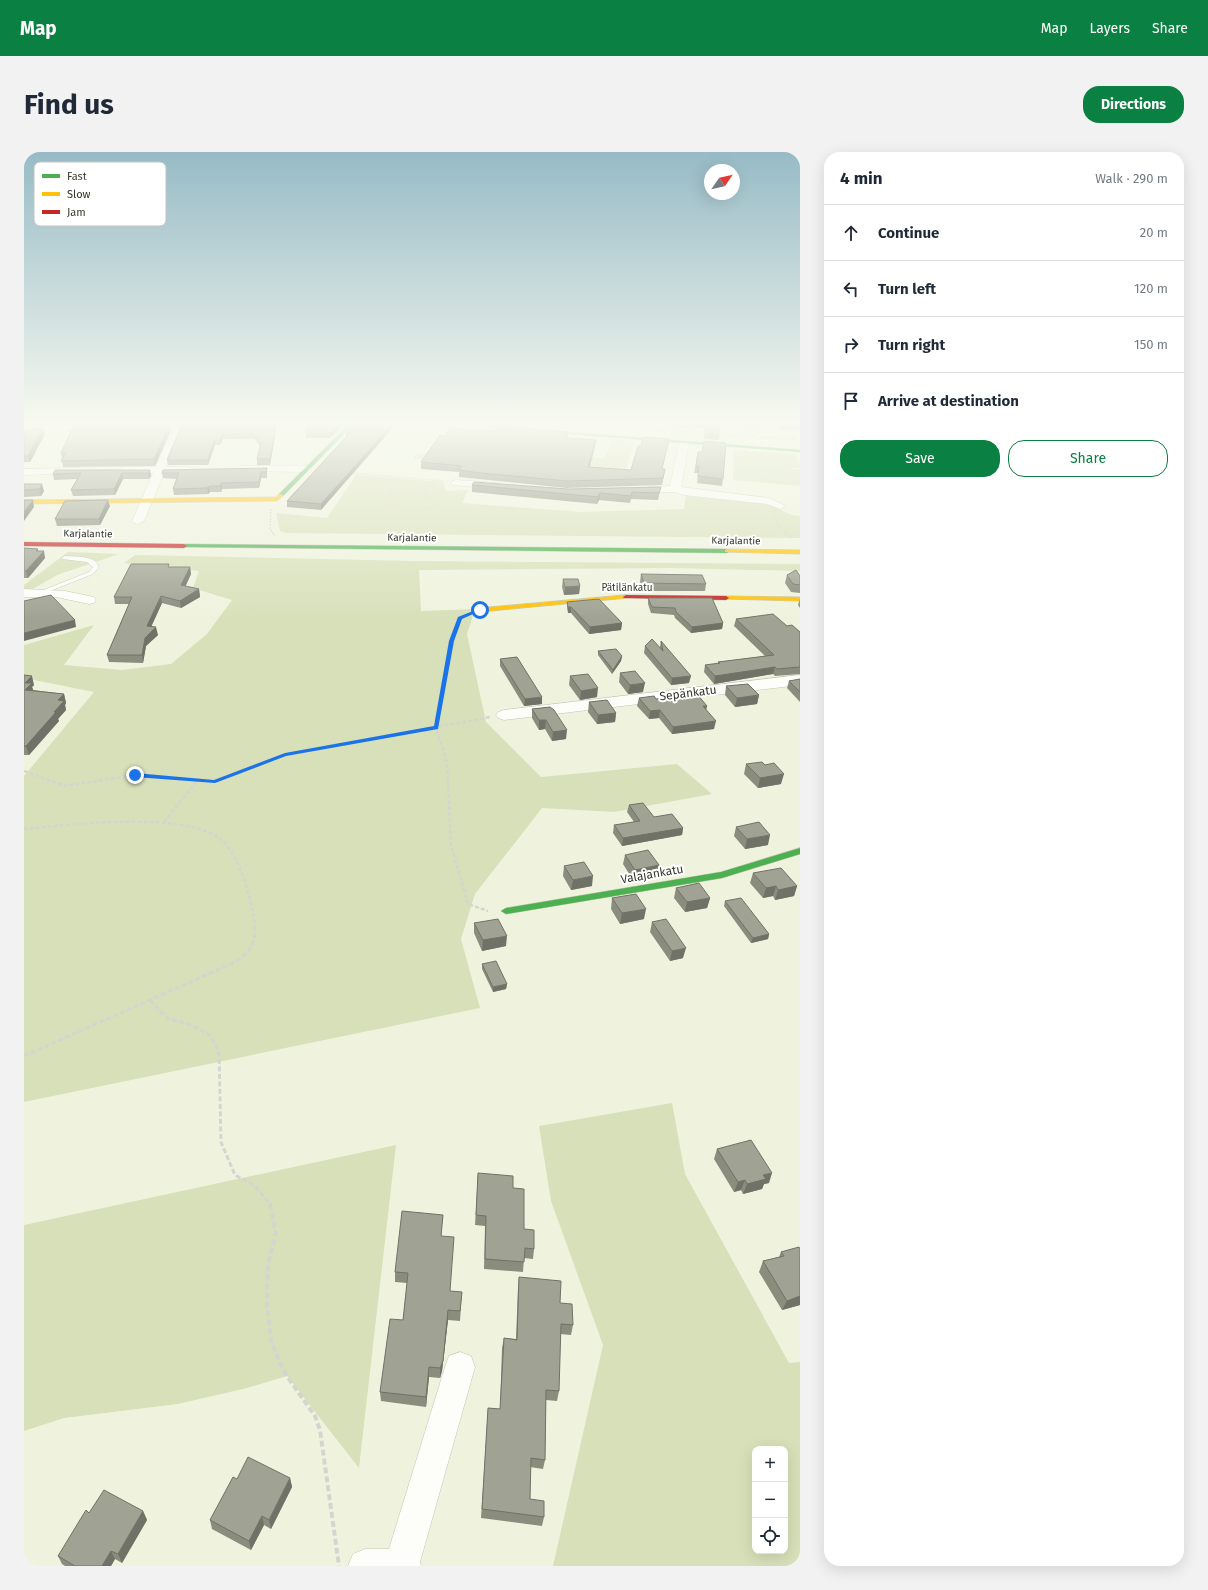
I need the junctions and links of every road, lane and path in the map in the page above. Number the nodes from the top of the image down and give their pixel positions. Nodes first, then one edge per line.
1 (152, 488) edge
2 (288, 488) edge
3 (389, 488) edge
4 (429, 488) edge
5 (675, 489) joint
6 (623, 491) edge
7 (146, 500) junction
8 (275, 501) junction
9 (24, 502) edge
10 (780, 506) joint
11 (138, 520) dead end
12 (275, 536) dead end
13 (794, 541) dead end
14 (24, 544) edge
15 (800, 552) edge
16 (65, 558) dead end
17 (43, 592) junction
18 (24, 593) edge
19 (800, 599) edge
20 (88, 600) dead end
21 (480, 610) joint
22 (800, 680) edge
23 (504, 715) joint
24 (436, 727) junction
25 (24, 771) edge
26 (198, 780) junction
27 (164, 822) junction
28 (24, 830) edge
29 (800, 851) edge
30 (506, 911) joint
31 (150, 1000) junction
32 (24, 1056) edge
33 (460, 1367) dead end
34 (339, 1566) edge
35 (364, 1566) edge
36 (403, 1566) edge

1 - 7 street
2 - 8 street
3 - 4 path
5 - 6 street
5 - 10 street
7 - 8 street
7 - 9 street
7 - 11 street
8 - 12 path
10 - 13 path
14 - 15 street, Karjalantie
16 - 17 lane
17 - 18 street
17 - 20 street
19 - 21 street, Pätilänkatu
21 - 24 path
22 - 23 street, Sepänkatu
23 - 24 path
24 - 26 path
24 - 30 path
25 - 26 path
26 - 27 path
27 - 28 path
27 - 31 path
29 - 30 street, Valajankatu
31 - 32 path
31 - 34 path
33 - 36 street
35 - 36 street

